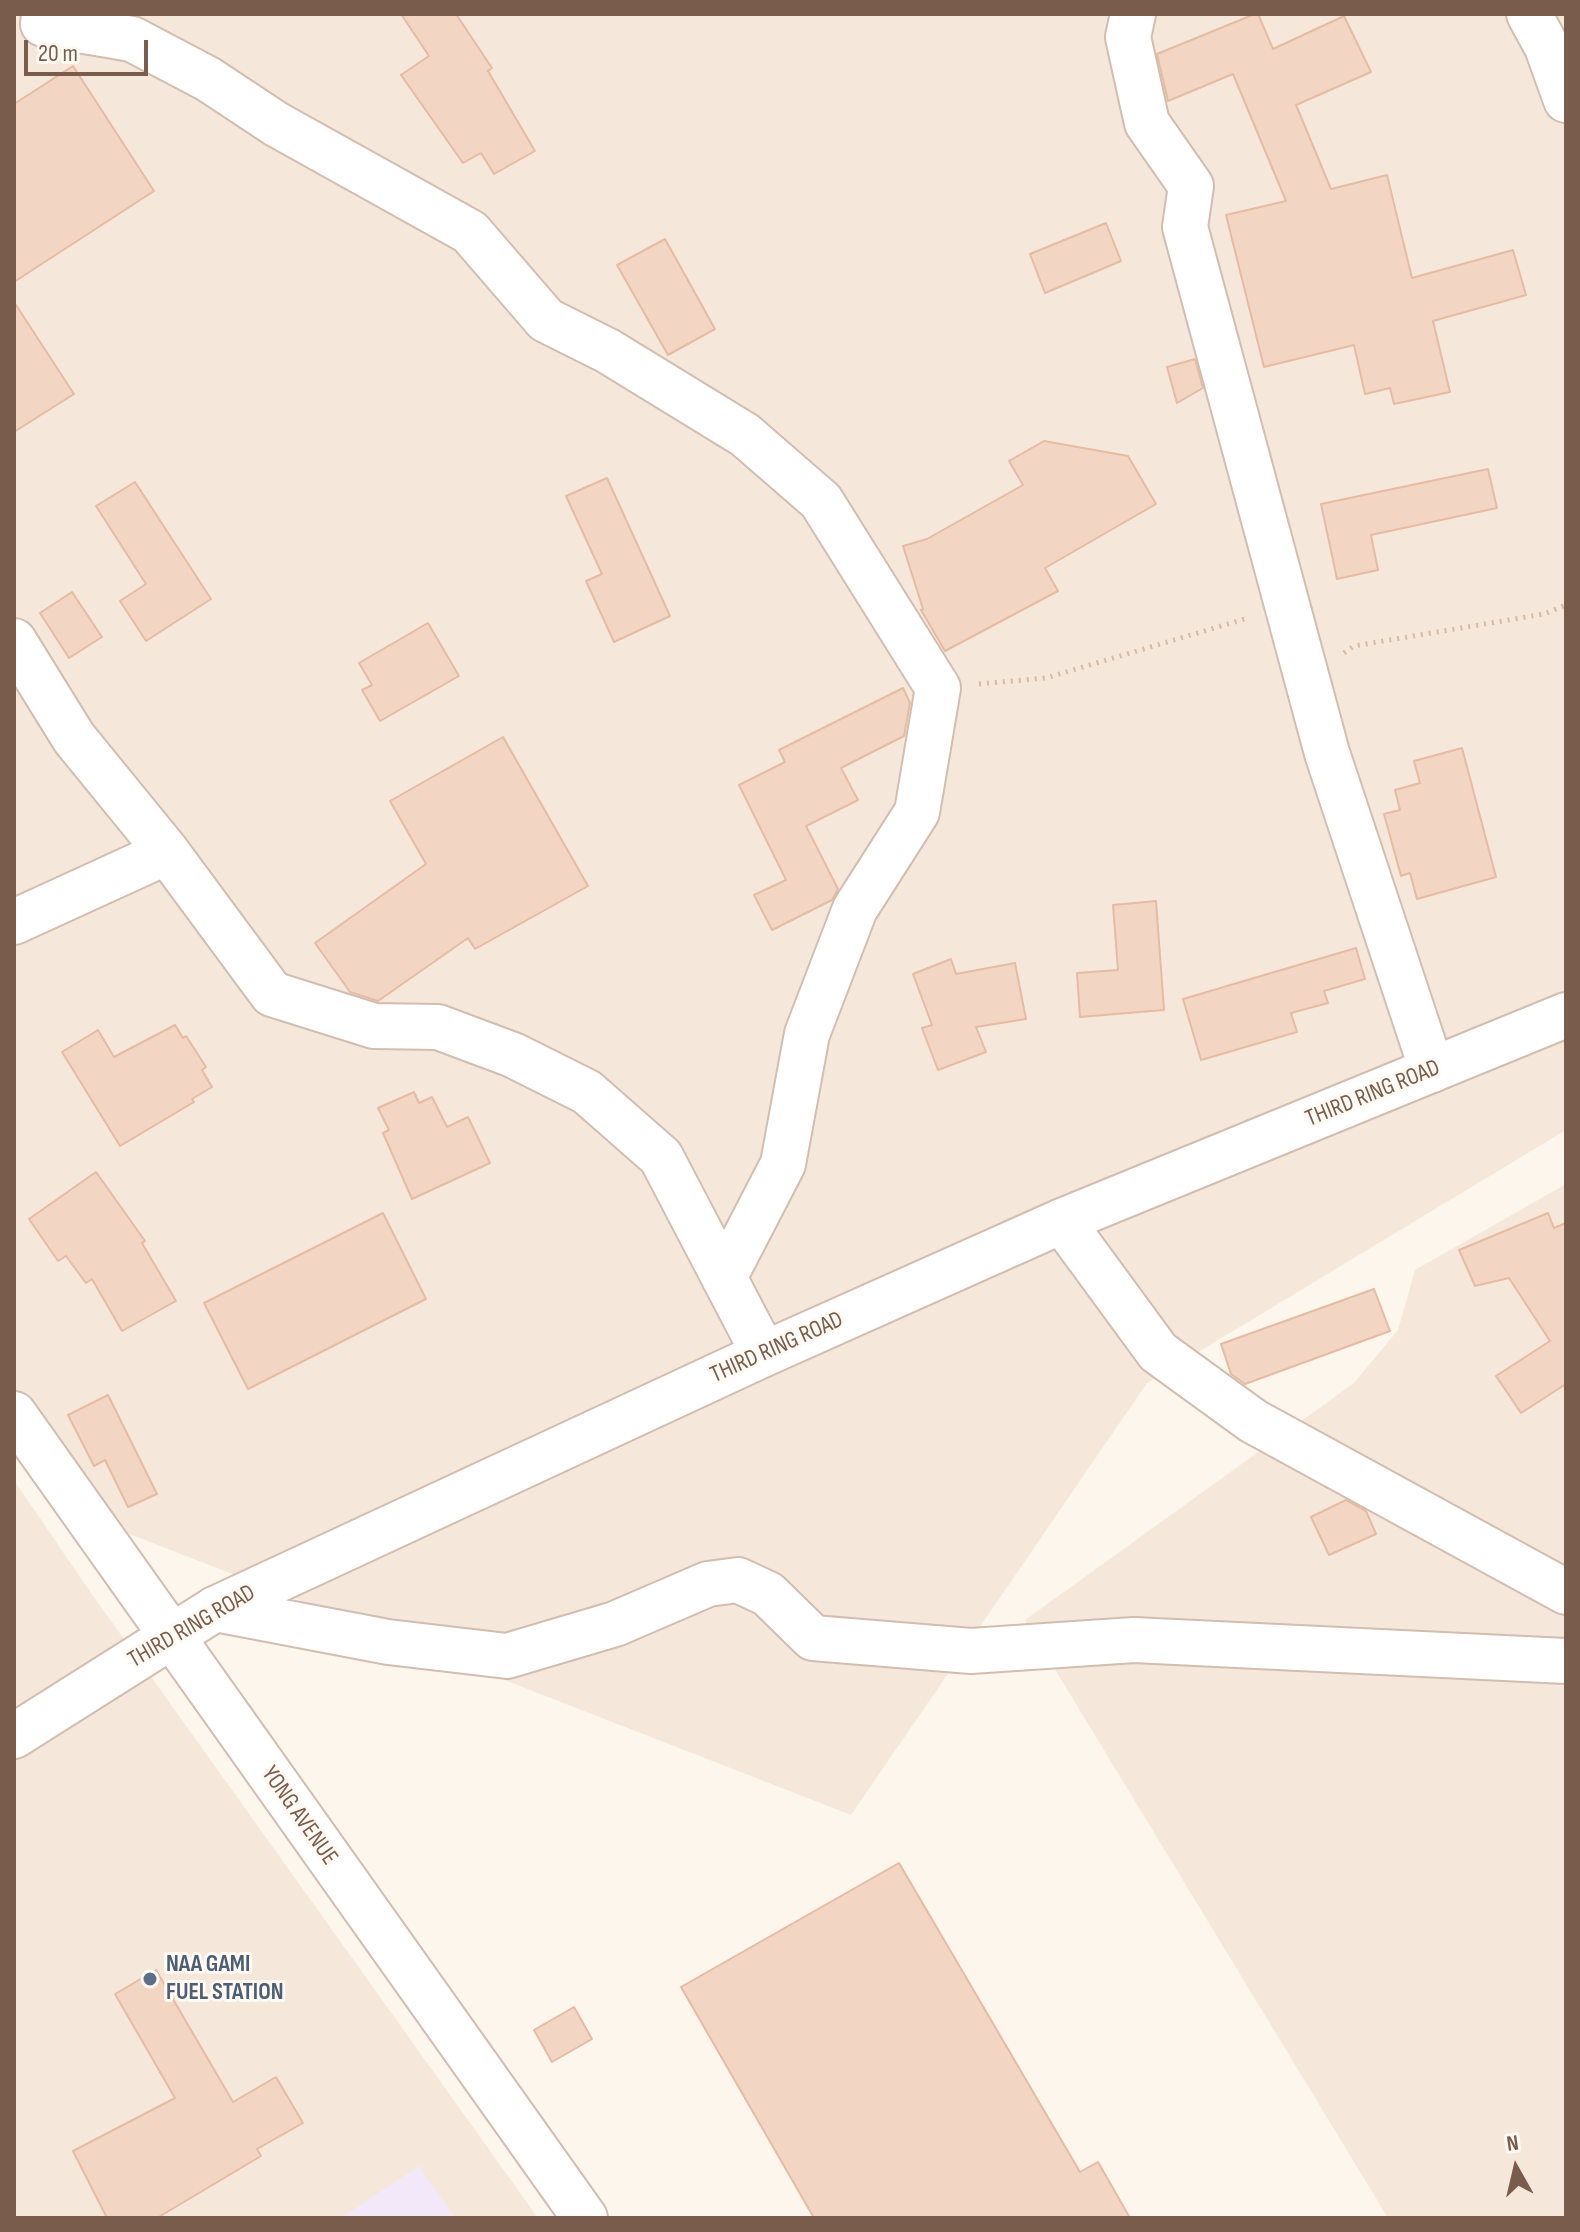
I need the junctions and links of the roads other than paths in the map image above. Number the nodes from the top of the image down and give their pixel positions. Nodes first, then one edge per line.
1 (1133, 14) edge
2 (1529, 14) edge
3 (41, 24) edge
4 (1566, 100) edge
5 (14, 641) edge
6 (167, 852) junction
7 (14, 922) edge
8 (1566, 1015) edge
9 (1432, 1070) junction
10 (1062, 1221) junction
11 (724, 1278) junction
12 (764, 1354) junction
13 (14, 1414) edge
14 (1566, 1592) edge
15 (215, 1609) junction
16 (172, 1635) junction
17 (1566, 1661) edge
18 (14, 1736) edge
19 (585, 2218) edge

1 - 9 street
2 - 4 street
3 - 11 street
5 - 6 street
6 - 7 street
6 - 11 street
8 - 9 street, THIRD RING ROAD
9 - 10 street, THIRD RING ROAD
10 - 12 street, THIRD RING ROAD
10 - 14 street
11 - 12 street
12 - 15 street, THIRD RING ROAD
13 - 16 street, YONG AVENUE
15 - 16 street, THIRD RING ROAD
15 - 17 street
16 - 18 street, THIRD RING ROAD
16 - 19 street, YONG AVENUE

